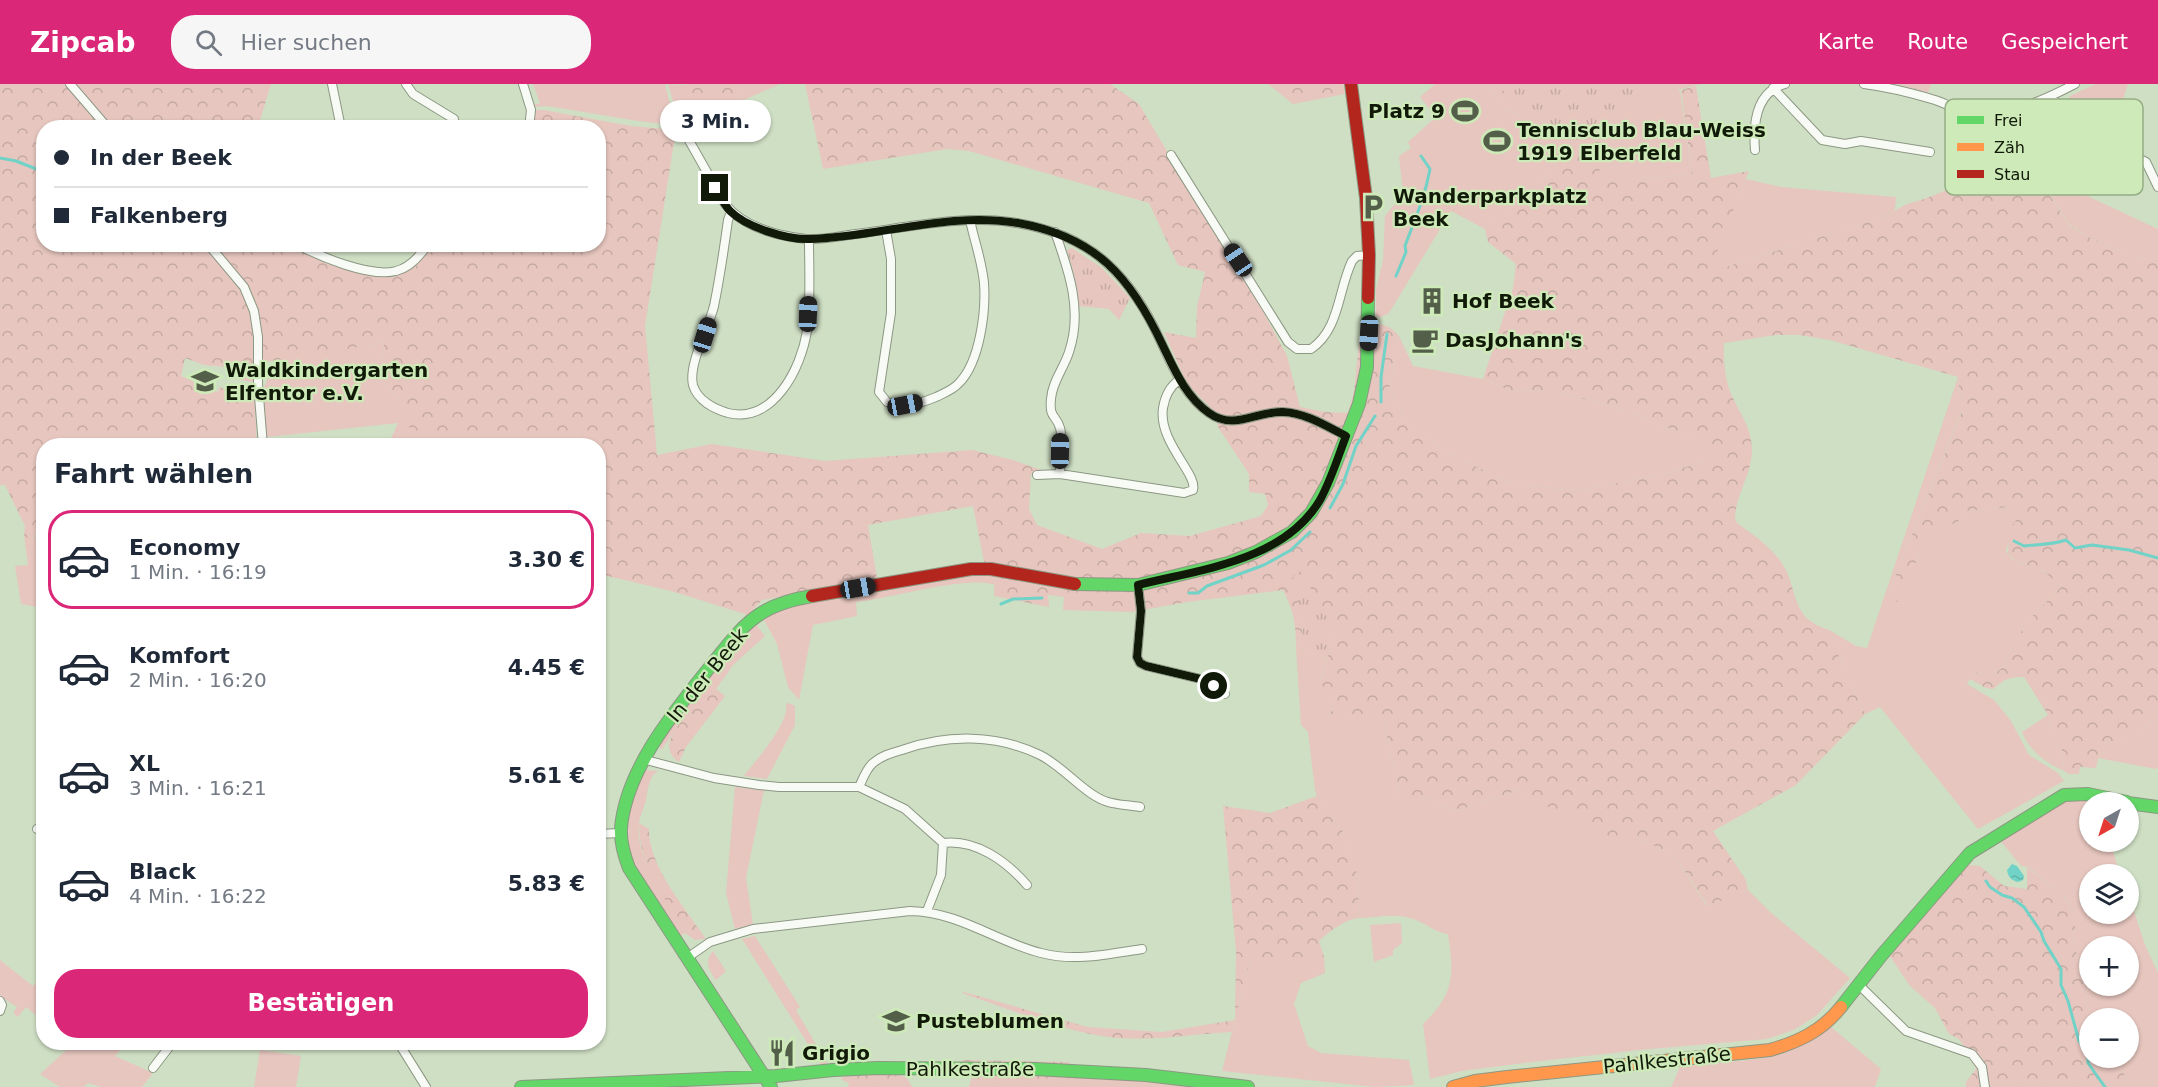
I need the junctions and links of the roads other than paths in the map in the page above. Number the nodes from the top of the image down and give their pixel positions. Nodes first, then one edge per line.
1 (70, 84) edge
2 (332, 84) edge
3 (406, 84) edge
4 (524, 84) edge
5 (1351, 84) edge
6 (1785, 84) edge
7 (1864, 84) edge
8 (2075, 84) edge
9 (1773, 88) junction
10 (2052, 96) junction
11 (2042, 99) edge
12 (2054, 99) edge
13 (1945, 104) edge
14 (101, 120) edge
15 (339, 120) edge
16 (454, 120) edge
17 (530, 120) edge
18 (682, 128) dead end
19 (1755, 150) dead end
20 (1930, 152) dead end
21 (1171, 155) dead end
22 (2143, 160) edge
23 (2146, 162) junction
24 (2158, 169) edge
25 (2158, 188) edge
26 (731, 212) junction
27 (970, 220) junction
28 (886, 230) junction
29 (1054, 232) junction
30 (808, 239) junction
31 (215, 252) edge
32 (315, 252) edge
33 (421, 252) edge
34 (1369, 255) junction
35 (1179, 380) junction
36 (1346, 436) junction
37 (262, 438) edge
38 (1060, 474) junction
39 (1037, 475) dead end
40 (1138, 585) junction
41 (1226, 694) dead end
42 (646, 760) junction
43 (859, 787) junction
44 (2079, 793) edge
45 (2139, 804) edge
46 (1140, 807) dead end
47 (2158, 807) edge
48 (620, 833) junction
49 (606, 834) edge
50 (943, 843) junction
51 (1027, 885) dead end
52 (927, 911) junction
53 (1143, 949) dead end
54 (687, 958) junction
55 (1859, 985) junction
56 (0, 1001) edge
57 (0, 1011) edge
58 (166, 1050) edge
59 (403, 1050) edge
60 (153, 1068) dead end
61 (765, 1075) junction
62 (426, 1087) edge
63 (520, 1087) edge
64 (771, 1087) edge
65 (1248, 1087) edge
66 (1453, 1087) edge
67 (1985, 1087) edge

1 - 14 street
2 - 15 street
3 - 16 street
4 - 17 street
5 - 34 street, In der Beek
6 - 9 street
7 - 13 street
8 - 10 street
9 - 19 street
9 - 20 street
10 - 11 street
10 - 12 street
18 - 26 street
21 - 34 street
22 - 23 street
23 - 24 street
23 - 25 street
26 - 30 street
26 - 30 street
27 - 28 street
27 - 28 street
27 - 29 street
28 - 30 street
29 - 35 street
29 - 38 street
31 - 37 street
32 - 33 street
34 - 36 street, In der Beek
35 - 36 street
35 - 38 street
36 - 40 street, In der Beek
38 - 39 street
40 - 41 street
40 - 42 street, In der Beek
42 - 43 street
42 - 48 street, In der Beek
43 - 46 street
43 - 50 street
44 - 55 street, Pahlkestraße
45 - 47 street, Pahlkestraße
48 - 49 street
48 - 54 street, In der Beek
50 - 51 street
50 - 52 street
52 - 53 street
52 - 54 street
54 - 61 street, In der Beek
55 - 66 street, Pahlkestraße
55 - 67 street
56 - 57 street
58 - 60 street
59 - 62 street
61 - 63 street, Pahlkestraße
61 - 64 street, In der Beek
61 - 65 street, Pahlkestraße

